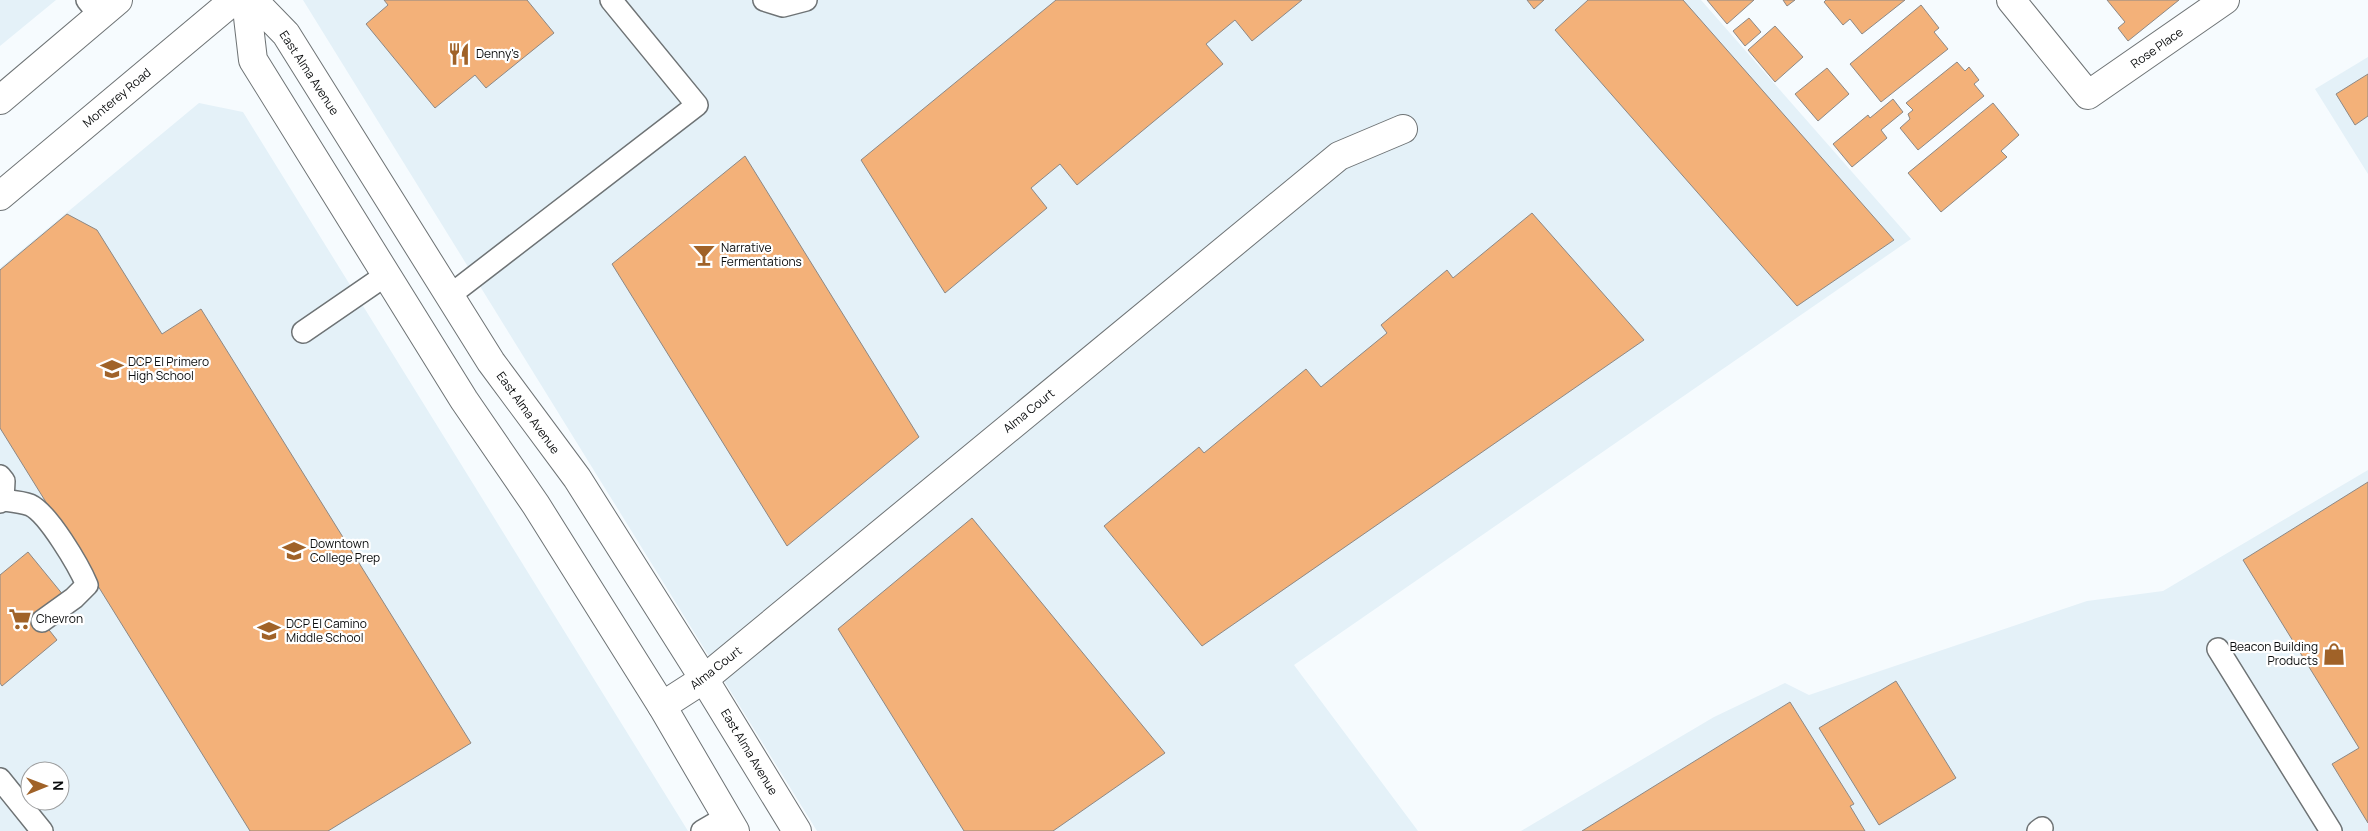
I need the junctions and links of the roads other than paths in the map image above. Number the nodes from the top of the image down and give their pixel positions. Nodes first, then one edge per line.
1 (234, 0) edge
2 (246, 0) edge
3 (253, 0) edge
4 (611, 0) edge
5 (764, 0) edge
6 (806, 0) edge
7 (2011, 0) edge
8 (2225, 0) edge
9 (102, 5) edge
10 (4, 90) edge
11 (1403, 129) dead end
12 (0, 196) edge
13 (386, 275) junction
14 (449, 296) junction
15 (303, 332) dead end
16 (0, 476) edge
17 (2, 501) edge
18 (42, 621) dead end
19 (2218, 649) dead end
20 (704, 679) junction
21 (662, 706) junction
22 (0, 779) edge
23 (730, 824) edge
24 (42, 831) edge
25 (702, 831) edge
26 (797, 831) edge
27 (2331, 831) edge

1 - 12 main road, Monterey Road
2 - 13 main road
3 - 14 main road, East Alma Avenue
4 - 14 lane
5 - 6 lane
7 - 8 main road, Rose Place
9 - 10 main road
11 - 20 main road, Alma Court
13 - 15 lane
13 - 21 main road
14 - 20 main road, East Alma Avenue
16 - 17 lane
17 - 18 lane
19 - 27 lane
20 - 21 main road, Alma Court
20 - 26 main road, East Alma Avenue
21 - 23 main road
22 - 24 lane
23 - 25 lane

